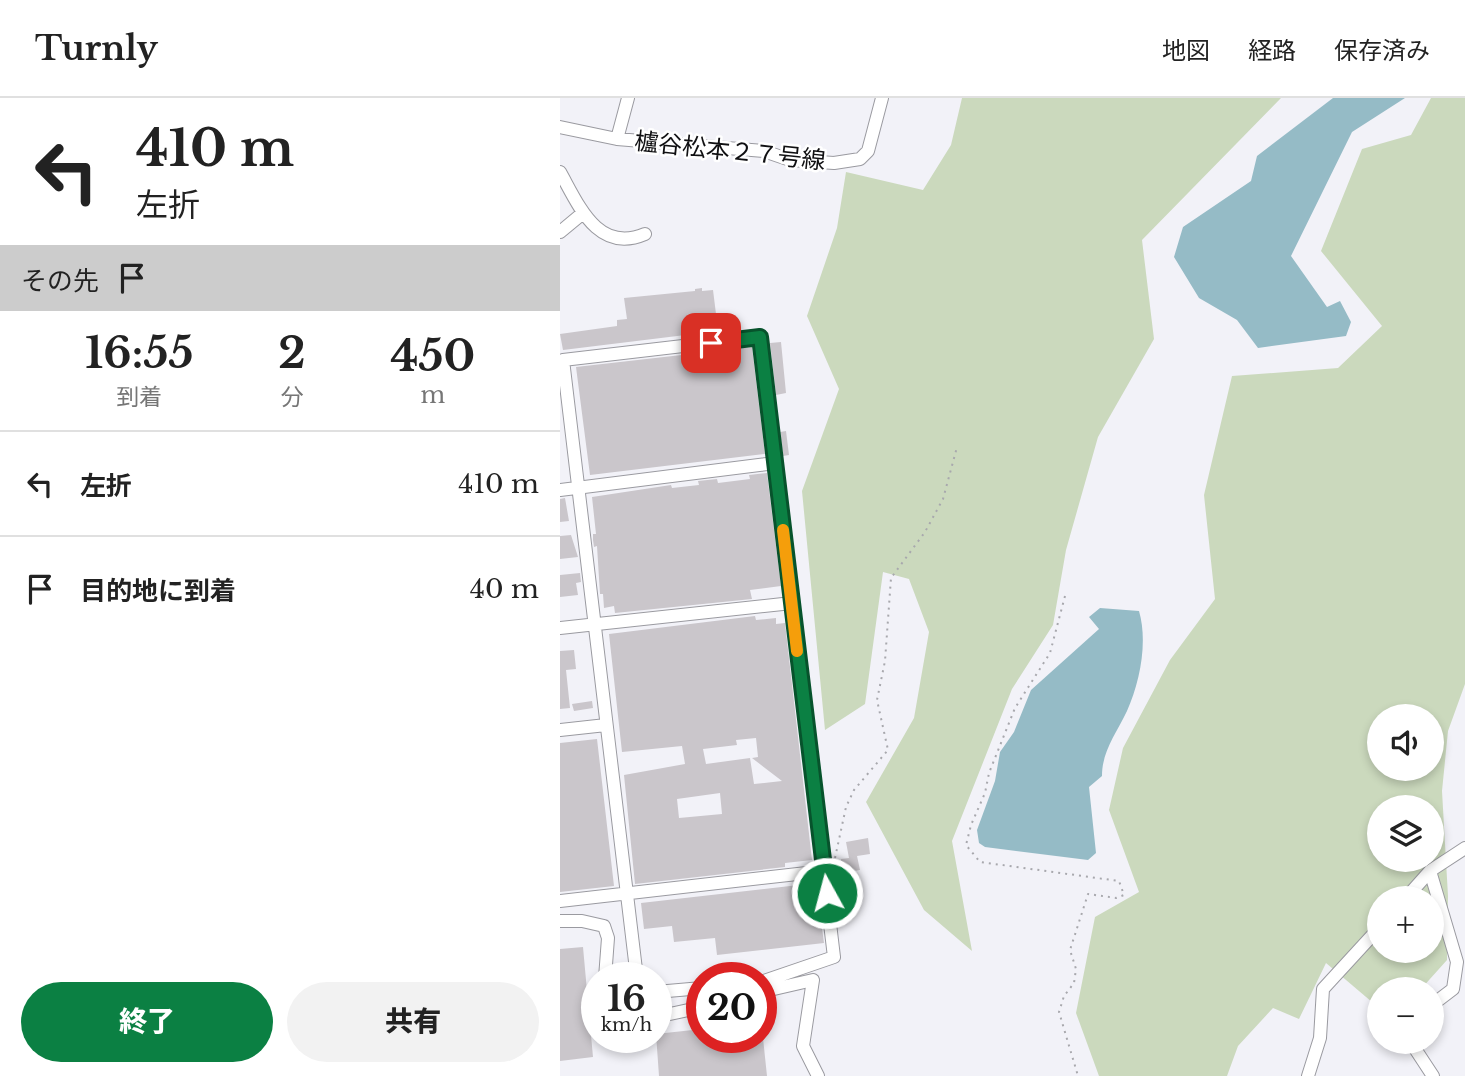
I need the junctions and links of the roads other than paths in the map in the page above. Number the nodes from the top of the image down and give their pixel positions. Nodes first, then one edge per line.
1 (628, 98) edge
2 (882, 98) edge
3 (560, 127) edge
4 (617, 139) junction
5 (560, 172) edge
6 (583, 213) junction
7 (560, 232) edge
8 (645, 234) dead end
9 (562, 360) edge
10 (775, 463) junction
11 (578, 488) junction
12 (560, 489) edge
13 (792, 603) junction
14 (593, 624) junction
15 (560, 628) edge
16 (606, 725) junction
17 (560, 730) edge
18 (1465, 848) edge
19 (1444, 862) edge
20 (824, 871) junction
21 (1429, 872) edge
22 (1430, 872) edge
23 (1417, 886) edge
24 (626, 894) junction
25 (560, 901) edge
26 (560, 921) edge
27 (1367, 941) edge
28 (606, 962) edge
29 (635, 962) edge
30 (777, 977) edge
31 (777, 988) edge
32 (1444, 996) edge
33 (1419, 1054) edge
34 (818, 1076) edge
35 (1308, 1076) edge
36 (1433, 1076) edge

1 - 4 street, 櫨谷松本２７号線
2 - 4 street, 櫨谷松本２７号線
3 - 4 street, 櫨谷松本２７号線
5 - 6 street
6 - 7 street
6 - 8 street
9 - 10 street
9 - 11 street
10 - 11 street
10 - 13 street
11 - 12 street
11 - 14 street
13 - 14 street
13 - 20 street
14 - 15 street
14 - 16 street
16 - 17 street
16 - 24 street
18 - 19 street
20 - 24 street
20 - 30 street
21 - 23 street
22 - 32 street
24 - 25 street
24 - 29 street
26 - 28 street
27 - 35 street
31 - 34 street
33 - 36 street

